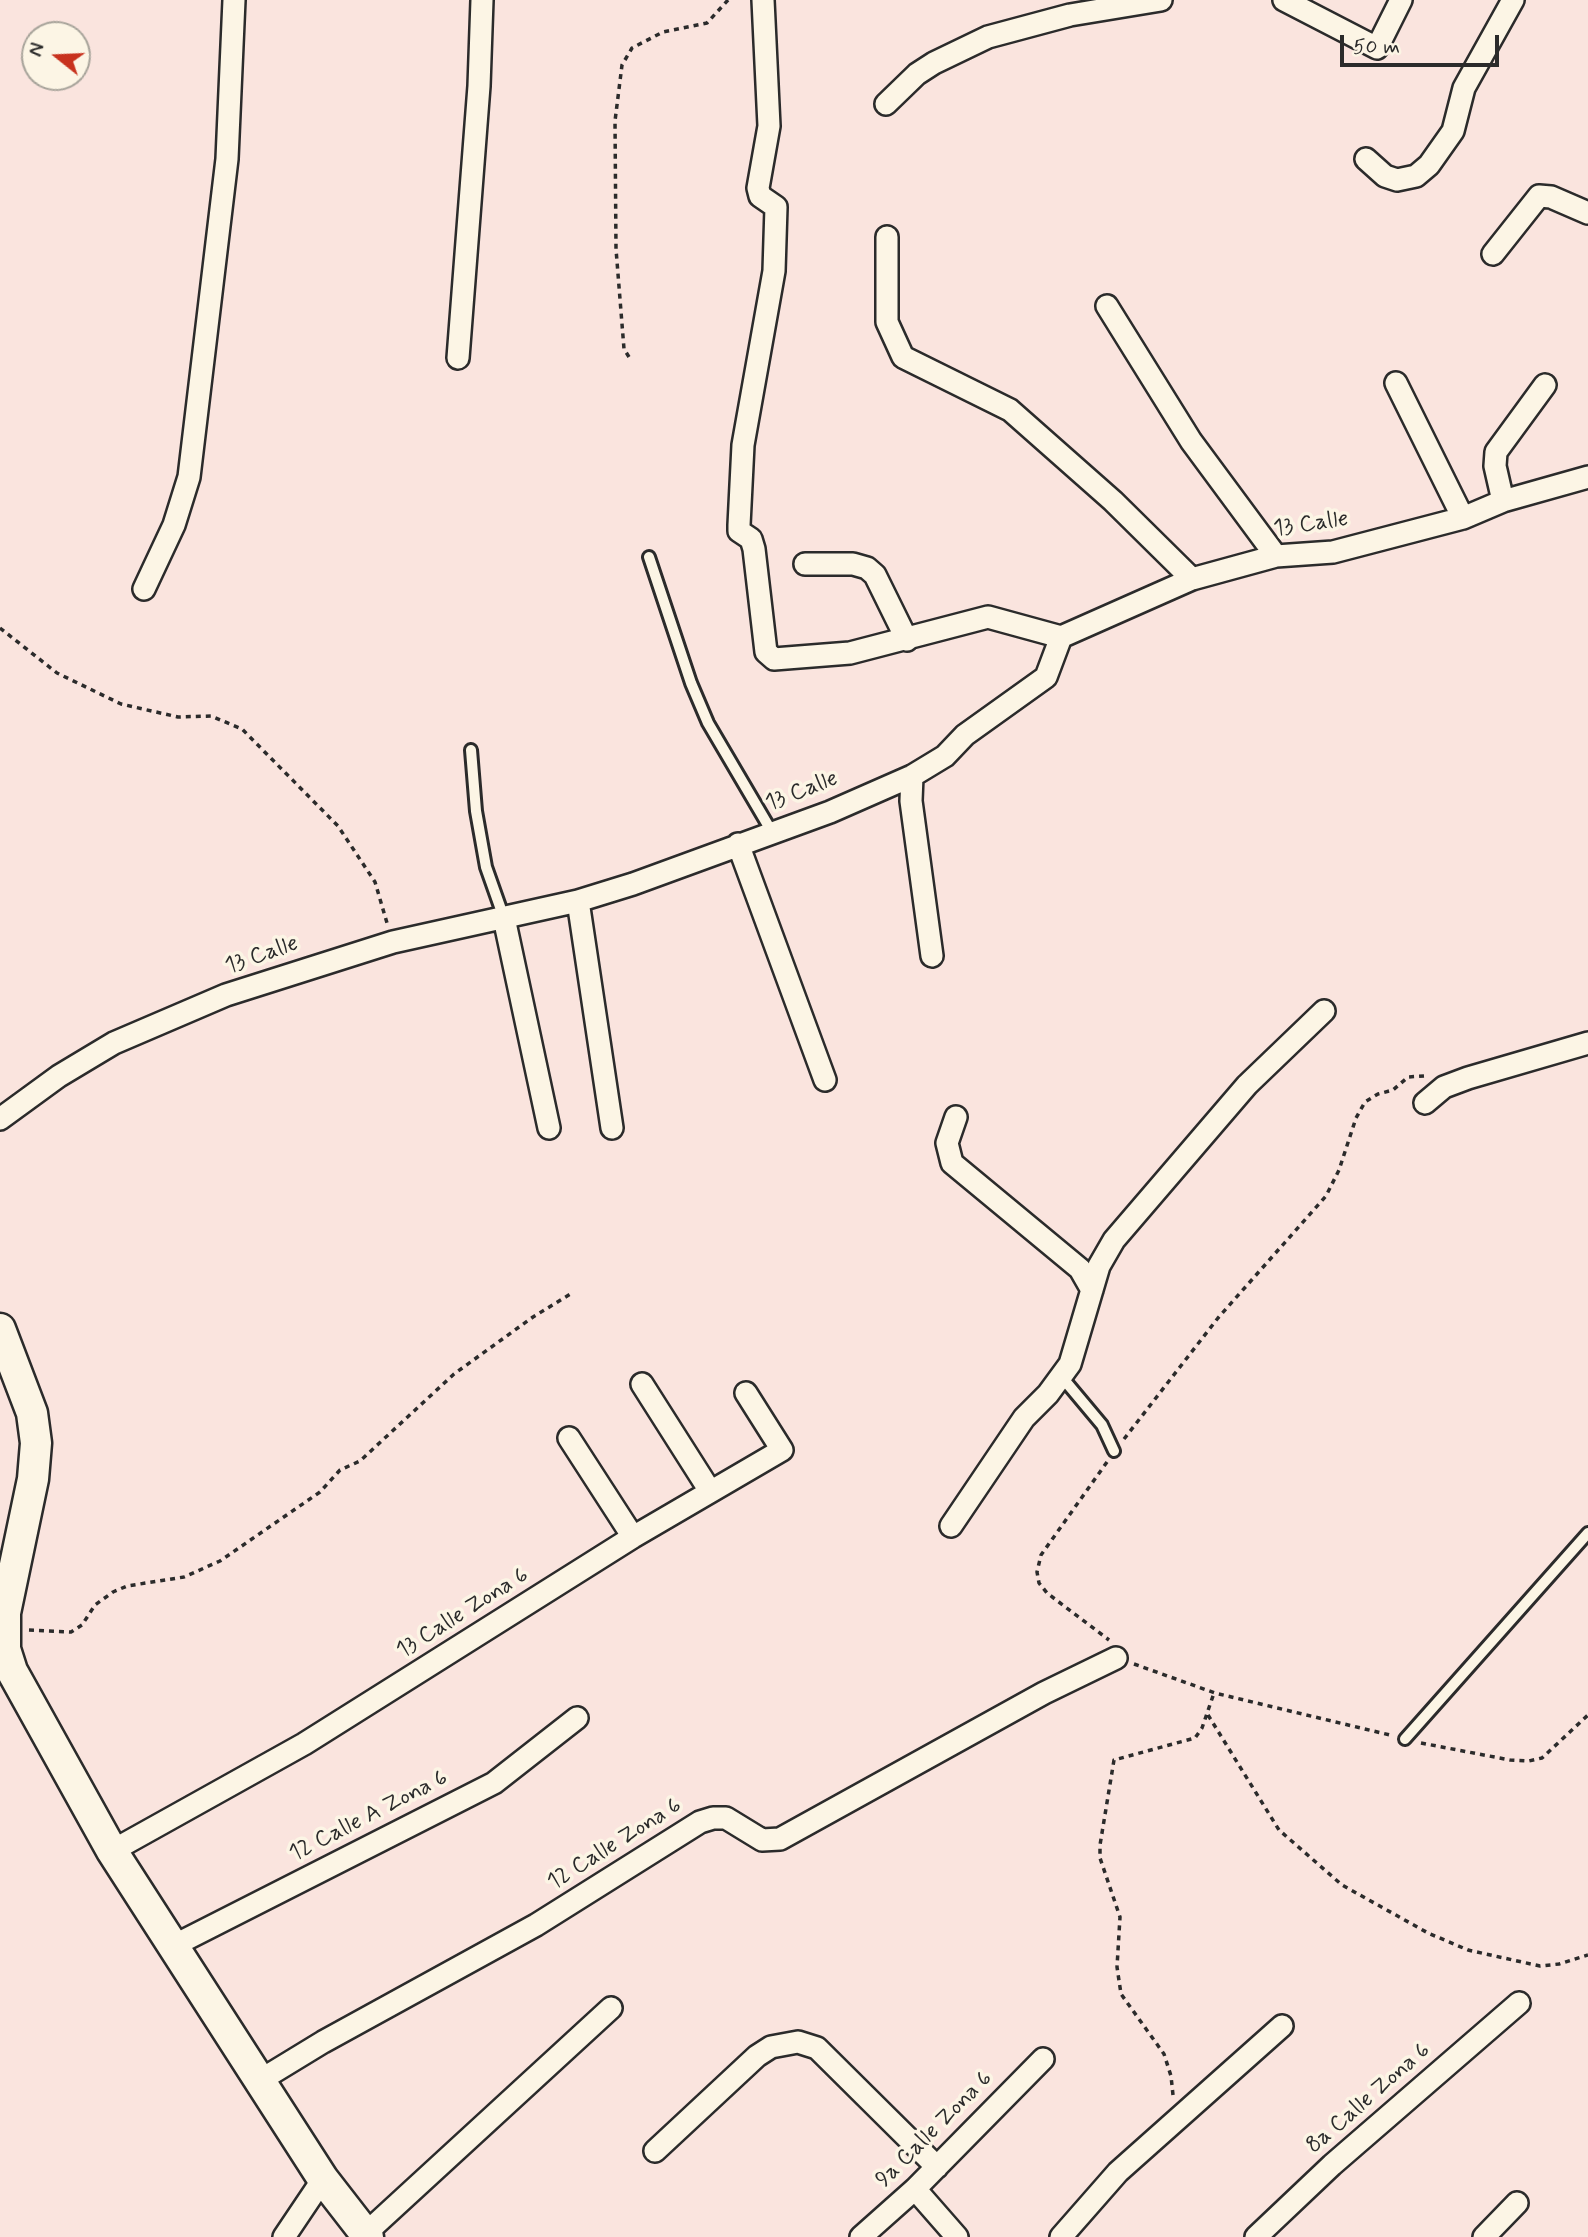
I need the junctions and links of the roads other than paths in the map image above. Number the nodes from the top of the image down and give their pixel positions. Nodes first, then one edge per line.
1 (233, 0) edge
2 (482, 0) edge
3 (763, 0) edge
4 (1161, 0) edge
5 (1284, 0) edge
6 (1401, 0) edge
7 (1513, 0) edge
8 (886, 104) dead end
9 (1366, 159) dead end
10 (1588, 213) edge
11 (887, 237) dead end
12 (1493, 254) dead end
13 (1107, 306) dead end
14 (458, 358) dead end
15 (1396, 383) dead end
16 (1545, 385) dead end
17 (1588, 477) edge
18 (1503, 501) junction
19 (1463, 518) junction
20 (1276, 556) junction
21 (649, 557) dead end
22 (805, 564) dead end
23 (1192, 579) junction
24 (144, 589) dead end
25 (1060, 637) junction
26 (907, 640) junction
27 (471, 750) dead end
28 (912, 776) junction
29 (772, 832) junction
30 (738, 844) junction
31 (578, 901) junction
32 (504, 918) junction
33 (932, 956) dead end
34 (1324, 1011) dead end
35 (1588, 1043) edge
36 (825, 1080) dead end
37 (1425, 1103) road end
38 (956, 1118) dead end
39 (0, 1119) edge
40 (549, 1128) dead end
41 (612, 1128) dead end
42 (1092, 1290) junction
43 (0, 1329) edge
44 (1061, 1376) junction
45 (642, 1384) dead end
46 (746, 1393) dead end
47 (569, 1438) dead end
48 (1114, 1451) road end
49 (710, 1491) junction
50 (951, 1526) dead end
51 (1588, 1533) edge
52 (633, 1538) junction
53 (2, 1647) edge
54 (1116, 1658) road end
55 (577, 1718) dead end
56 (1405, 1739) road end
57 (112, 1851) junction
58 (173, 1946) junction
59 (1519, 2003) dead end
60 (611, 2008) dead end
61 (1282, 2025) dead end
62 (1043, 2059) dead end
63 (260, 2081) junction
64 (655, 2151) dead end
65 (937, 2167) junction
66 (323, 2179) junction
67 (915, 2189) junction
68 (1517, 2203) dead end
69 (367, 2235) edge
70 (284, 2237) edge
71 (861, 2237) edge
72 (957, 2237) edge
73 (1061, 2237) edge
74 (1256, 2237) edge
75 (1484, 2237) edge

1 - 24 street
2 - 14 street
3 - 26 street
4 - 8 street
5 - 6 street
7 - 9 street
10 - 12 street
11 - 23 street
13 - 20 street
15 - 19 street
16 - 18 street
17 - 18 street, 13 Calle
18 - 19 street, 13 Calle
19 - 20 street, 13 Calle
20 - 23 street, 13 Calle
21 - 29 lane
22 - 26 street
23 - 25 street, 13 Calle
25 - 26 street
25 - 28 street, 13 Calle
27 - 32 lane
28 - 29 street, 13 Calle
28 - 33 street
29 - 30 street, 13 Calle
30 - 31 street, 13 Calle
30 - 36 street
31 - 32 street, 13 Calle
31 - 41 street
32 - 39 street, 13 Calle
32 - 40 street
34 - 42 street
35 - 37 street
38 - 42 street
42 - 44 street
43 - 53 street
44 - 48 lane
44 - 50 street
45 - 49 street
46 - 49 street, 13 Calle Zona 6
47 - 52 street
49 - 52 street, 13 Calle Zona 6
51 - 56 lane
52 - 57 street, 13 Calle Zona 6
53 - 57 street
54 - 63 street, 12 Calle Zona 6
55 - 58 street, 12 Calle A Zona 6
57 - 58 street
58 - 63 street
59 - 74 street, 8a Calle Zona 6
60 - 69 street
61 - 73 street
62 - 65 street, 9a Calle Zona 6
63 - 66 street
64 - 65 street
65 - 67 street, 9a Calle Zona 6
66 - 69 street
66 - 70 street
67 - 71 street, 9a Calle Zona 6
67 - 72 street
68 - 75 street

